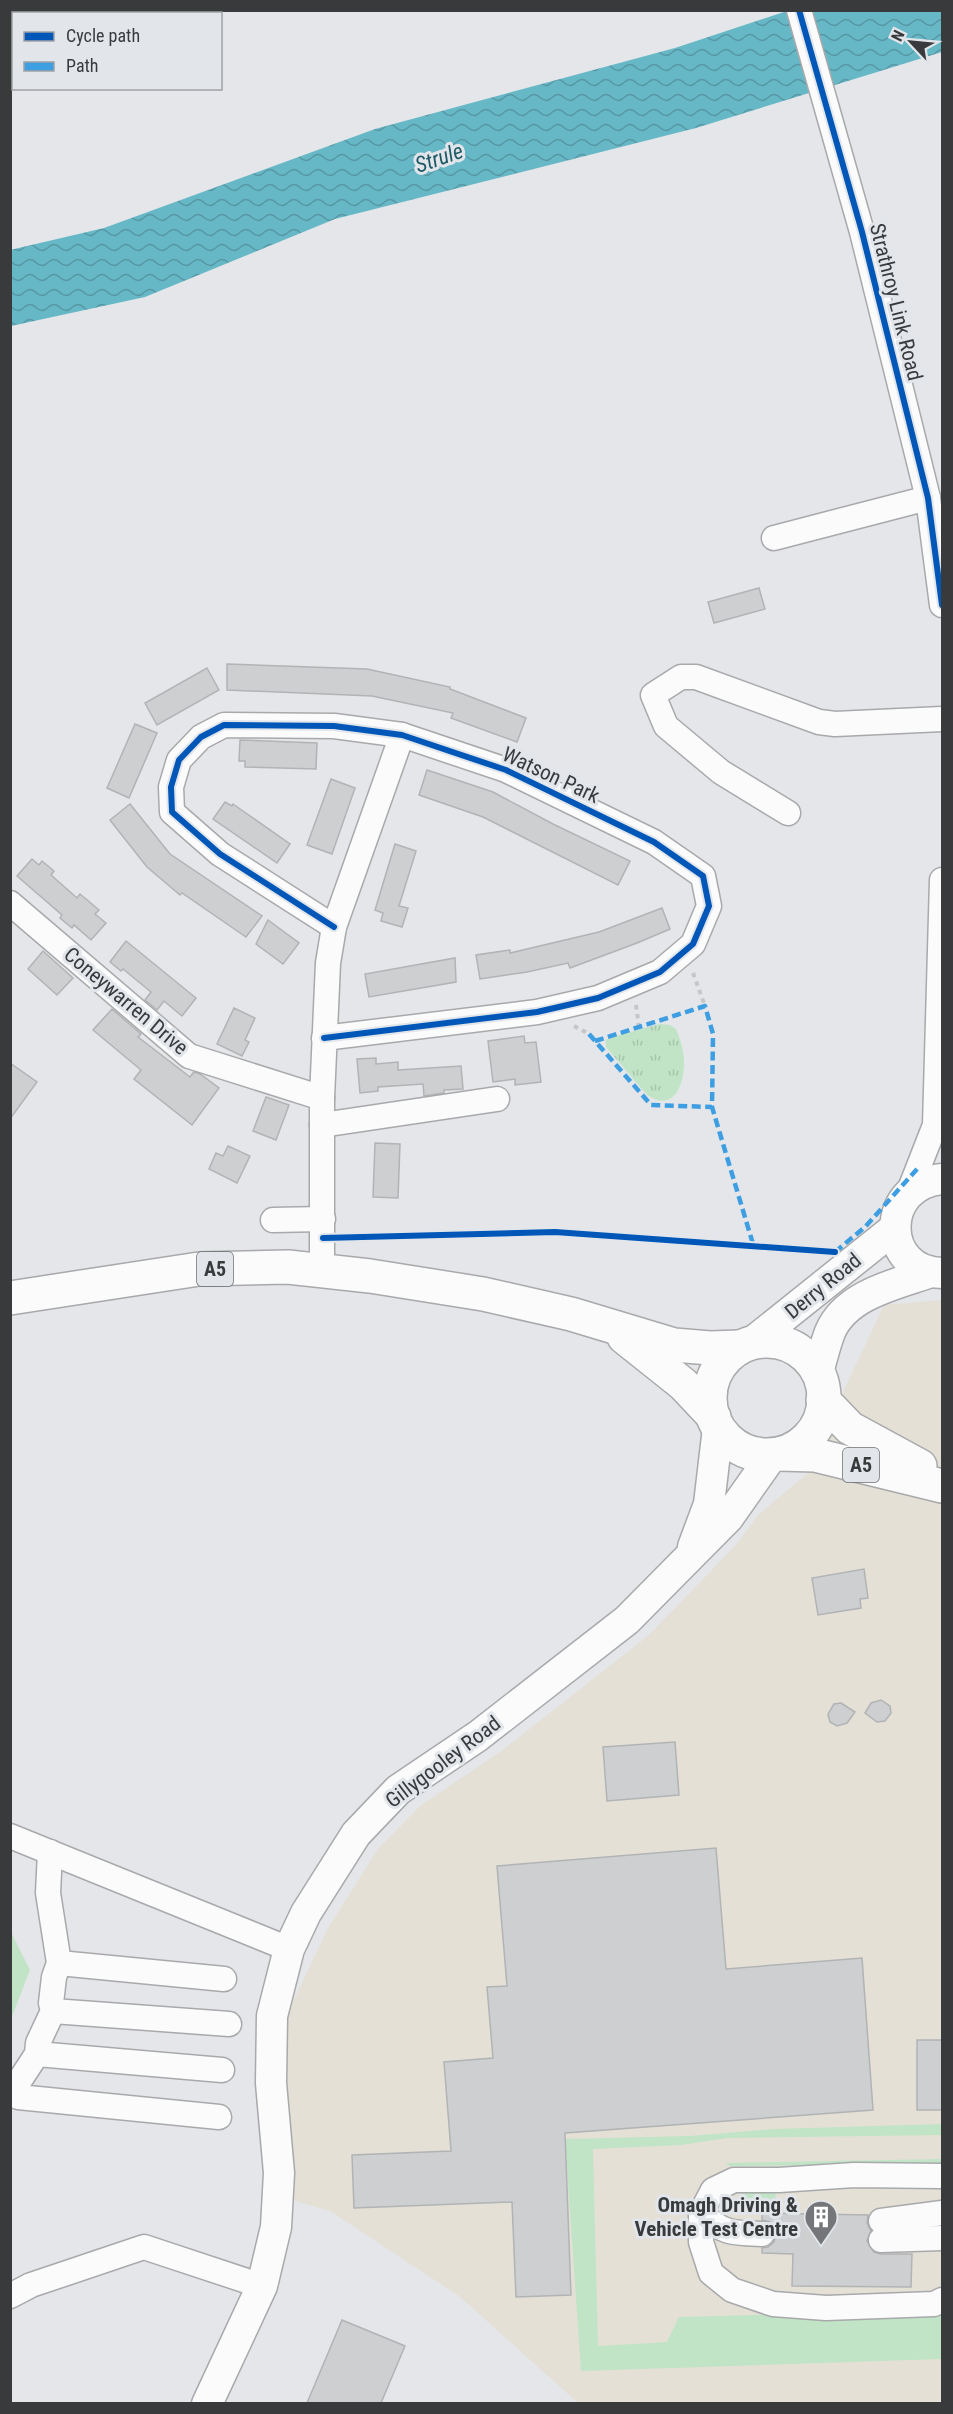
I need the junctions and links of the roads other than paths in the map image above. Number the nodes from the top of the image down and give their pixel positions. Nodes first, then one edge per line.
1 (799, 10) edge
2 (928, 498) junction
3 (774, 538) dead end
4 (942, 605) edge
5 (942, 719) edge
6 (402, 735) junction
7 (788, 813) dead end
8 (942, 880) edge
9 (10, 903) edge
10 (334, 927) junction
11 (324, 1038) junction
12 (322, 1098) junction
13 (497, 1099) dead end
14 (322, 1125) junction
15 (939, 1132) edge
16 (942, 1179) edge
17 (908, 1194) junction
18 (323, 1219) junction
19 (273, 1221) dead end
20 (895, 1228) junction
21 (322, 1271) junction
22 (937, 1272) edge
23 (10, 1298) edge
24 (609, 1327) junction
25 (745, 1345) junction
26 (821, 1386) junction
27 (716, 1422) junction
28 (776, 1454) junction
29 (942, 1478) edge
30 (942, 1486) edge
31 (689, 1556) junction
32 (10, 1836) edge
33 (50, 1852) junction
34 (289, 1949) junction
35 (59, 1963) junction
36 (224, 1979) dead end
37 (53, 2011) junction
38 (229, 2025) dead end
39 (37, 2054) junction
40 (222, 2070) dead end
41 (219, 2117) dead end
42 (942, 2176) edge
43 (701, 2213) junction
44 (942, 2213) edge
45 (942, 2224) edge
46 (881, 2230) junction
47 (762, 2234) dead end
48 (942, 2238) edge
49 (262, 2286) junction
50 (10, 2296) edge
51 (942, 2300) edge
52 (207, 2403) edge

1 - 2 street, Strathroy Link Road
2 - 3 street
2 - 4 street, Strathroy Link Road
5 - 7 street
6 - 10 street
6 - 10 street, Watson Park
6 - 11 street, Watson Park
8 - 15 street
9 - 12 street, Coneywarren Drive
10 - 11 street
11 - 12 street
12 - 14 street
13 - 14 street
14 - 18 street
15 - 17 street
16 - 17 main road
17 - 20 main road
18 - 19 street
18 - 21 street
20 - 22 main road
20 - 25 main road, Derry Road
21 - 23 highway, A5
21 - 24 highway, A5
22 - 26 main road, Derry Road
24 - 25 highway, A5
24 - 27 highway, A5
25 - 26 highway, A5
25 - 27 highway
26 - 28 highway
26 - 29 highway, A5
27 - 28 highway, A5
27 - 31 main road, Gillygooley Road
28 - 30 highway, A5
28 - 31 main road, Gillygooley Road
31 - 34 main road, Gillygooley Road
32 - 33 street
33 - 34 street
33 - 35 street
34 - 49 main road, Gillygooley Road
35 - 36 street
35 - 37 street
37 - 38 street
37 - 39 street
39 - 40 street
39 - 41 street
42 - 43 street
43 - 47 street
43 - 51 street
44 - 46 street
45 - 46 street
46 - 48 street
49 - 50 street
49 - 52 main road, Gillygooley Road

